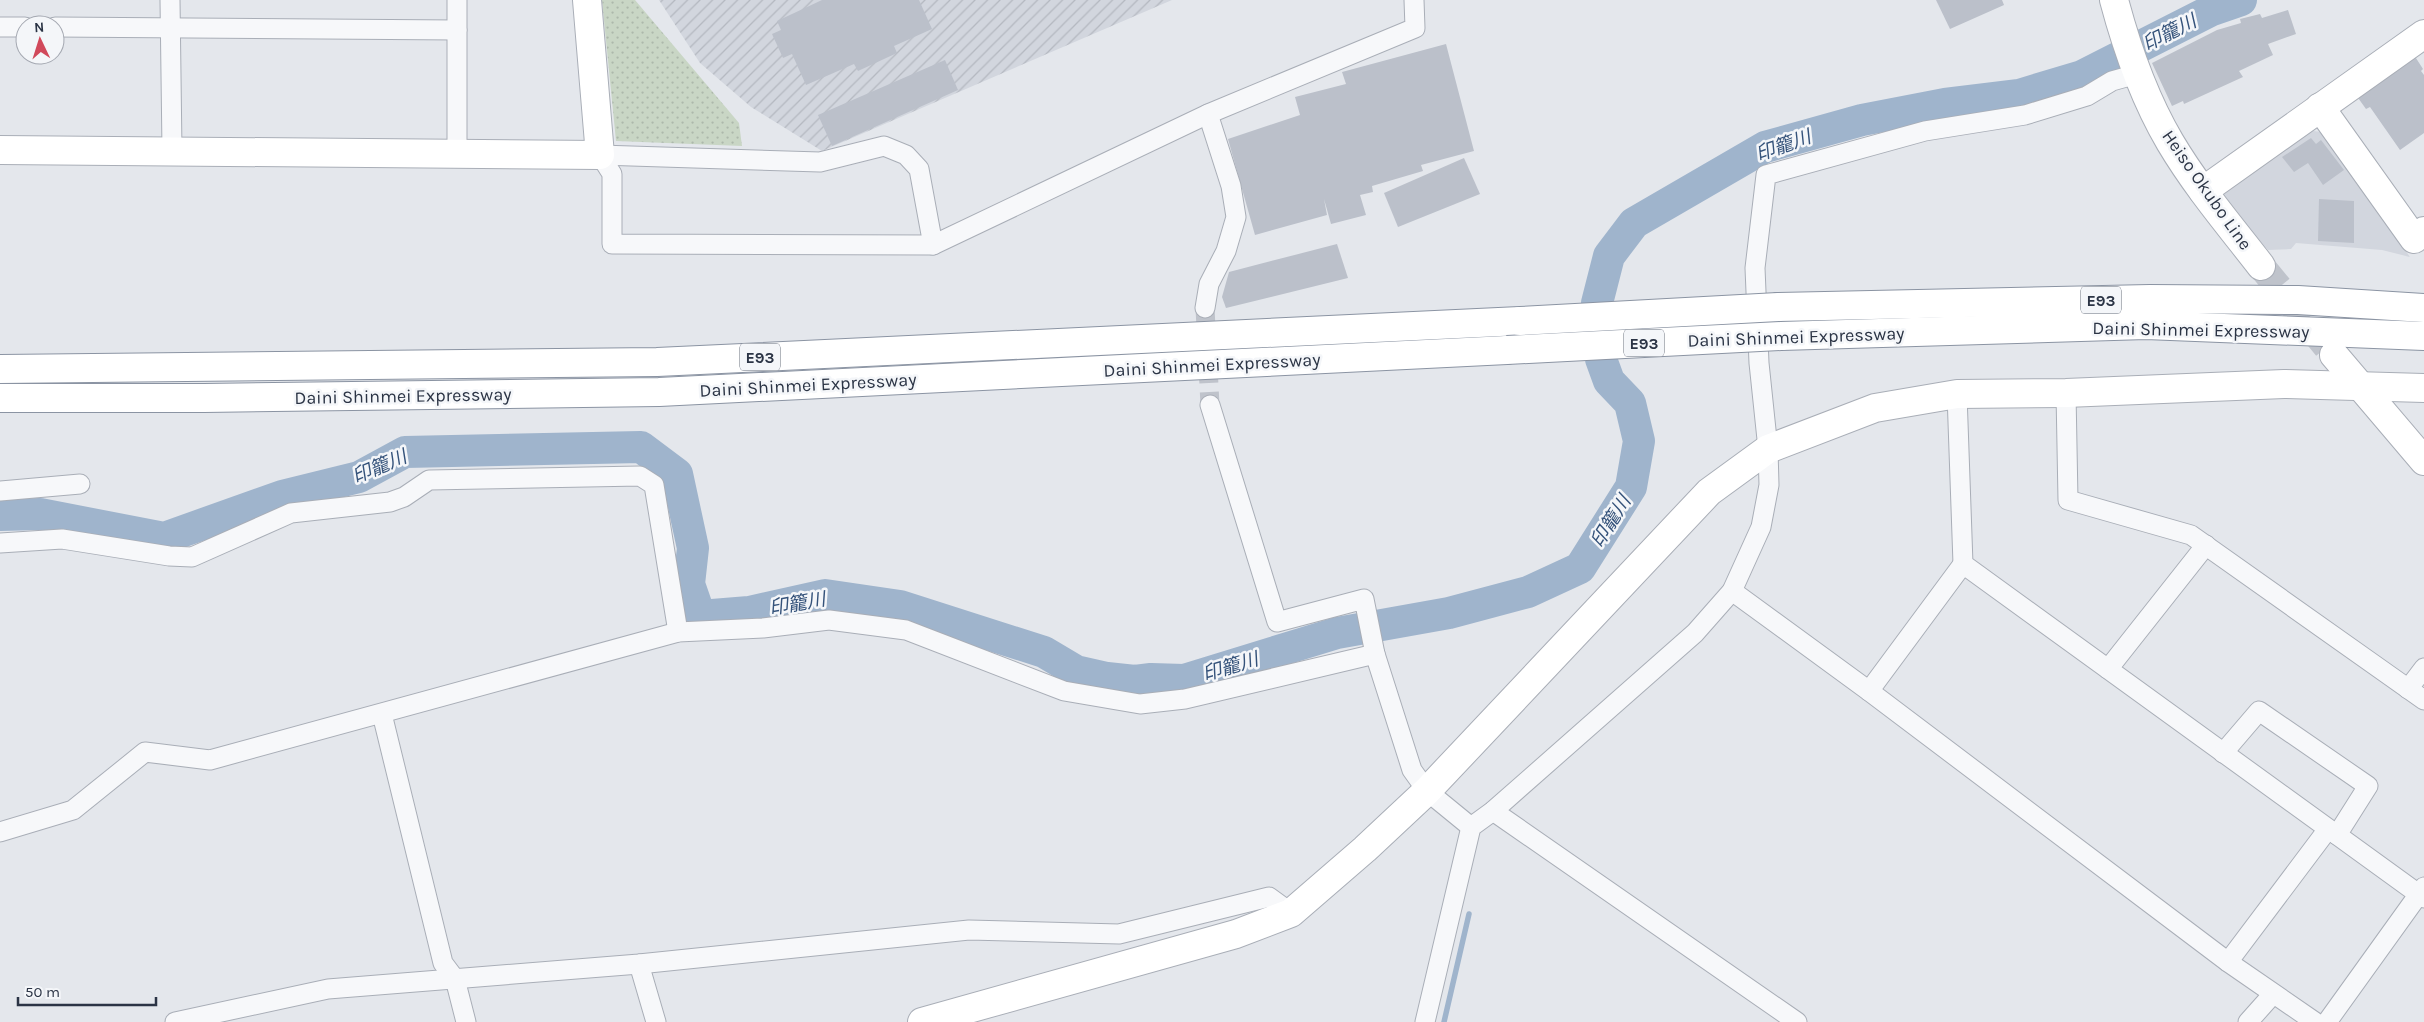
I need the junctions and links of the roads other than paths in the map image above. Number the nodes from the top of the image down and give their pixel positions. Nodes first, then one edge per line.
1 (170, 0) edge
2 (457, 0) edge
3 (587, 0) edge
4 (1414, 0) edge
5 (2114, 0) edge
6 (0, 27) edge
7 (15, 27) edge
8 (65, 27) edge
9 (170, 28) junction
10 (457, 30) junction
11 (2424, 34) edge
12 (2132, 60) junction
13 (2320, 107) junction
14 (1208, 114) junction
15 (0, 150) edge
16 (172, 150) junction
17 (457, 154) junction
18 (600, 155) junction
19 (2203, 192) junction
20 (2424, 231) edge
21 (933, 245) junction
22 (2260, 266) tunnel mouth
23 (1205, 308) tunnel mouth
24 (2424, 308) edge
25 (2424, 336) edge
26 (2334, 355) tunnel mouth
27 (0, 369) edge
28 (2363, 387) junction
29 (2424, 388) edge
30 (2066, 393) junction
31 (1957, 394) junction
32 (0, 398) edge
33 (1210, 405) tunnel mouth
34 (1768, 449) junction
35 (2424, 461) edge
36 (80, 484) dead end
37 (0, 491) edge
38 (0, 543) edge
39 (2206, 545) junction
40 (1963, 564) junction
41 (1732, 591) junction
42 (678, 632) junction
43 (1375, 654) junction
44 (2424, 668) edge
45 (2108, 669) junction
46 (2408, 689) junction
47 (1868, 691) junction
48 (2424, 700) edge
49 (382, 714) junction
50 (2223, 753) junction
51 (1427, 791) junction
52 (1493, 811) junction
53 (1471, 827) junction
54 (0, 832) edge
55 (2332, 832) junction
56 (2422, 893) edge
57 (1291, 913) junction
58 (2228, 962) junction
59 (639, 964) junction
60 (455, 978) junction
61 (2273, 994) junction
62 (174, 1022) edge
63 (466, 1022) edge
64 (656, 1022) edge
65 (922, 1022) edge
66 (1425, 1022) edge
67 (1797, 1022) edge
68 (2248, 1022) edge
69 (2315, 1022) edge
70 (2327, 1022) edge

1 - 9 street
2 - 10 street
3 - 18 main road
4 - 14 street
5 - 12 main road, Heiso Okubo Line
6 - 7 street
8 - 9 street
9 - 10 street
9 - 16 street
10 - 17 street
11 - 13 main road
12 - 19 main road, Heiso Okubo Line
12 - 34 street
13 - 19 main road
13 - 20 main road
14 - 21 street
14 - 23 street
15 - 16 main road
16 - 17 main road
17 - 18 main road
18 - 21 street
18 - 21 street
19 - 22 main road, Heiso Okubo Line
24 - 27 main road, Daini Shinmei Expressway / E93, bridge
25 - 32 main road, Daini Shinmei Expressway / E93, bridge
26 - 28 main road
28 - 29 main road
28 - 30 main road
28 - 35 main road
30 - 31 main road
30 - 39 street
31 - 34 main road
31 - 40 street
33 - 43 street
34 - 41 street
34 - 51 main road
36 - 37 street
38 - 42 street
39 - 45 street
39 - 46 street
40 - 45 street
40 - 47 street
41 - 47 street
41 - 52 street
42 - 43 street
42 - 49 street
43 - 51 street
44 - 46 street
45 - 50 street
46 - 48 street
47 - 58 street
49 - 54 street
49 - 60 street
50 - 55 street
50 - 55 street
51 - 53 street
51 - 57 main road
52 - 53 street
52 - 67 street
53 - 66 street
55 - 56 street
55 - 58 street
56 - 70 street
57 - 59 street
57 - 65 main road
58 - 61 street
59 - 60 street
59 - 64 street
60 - 62 street
60 - 63 street
61 - 68 street
61 - 69 street

